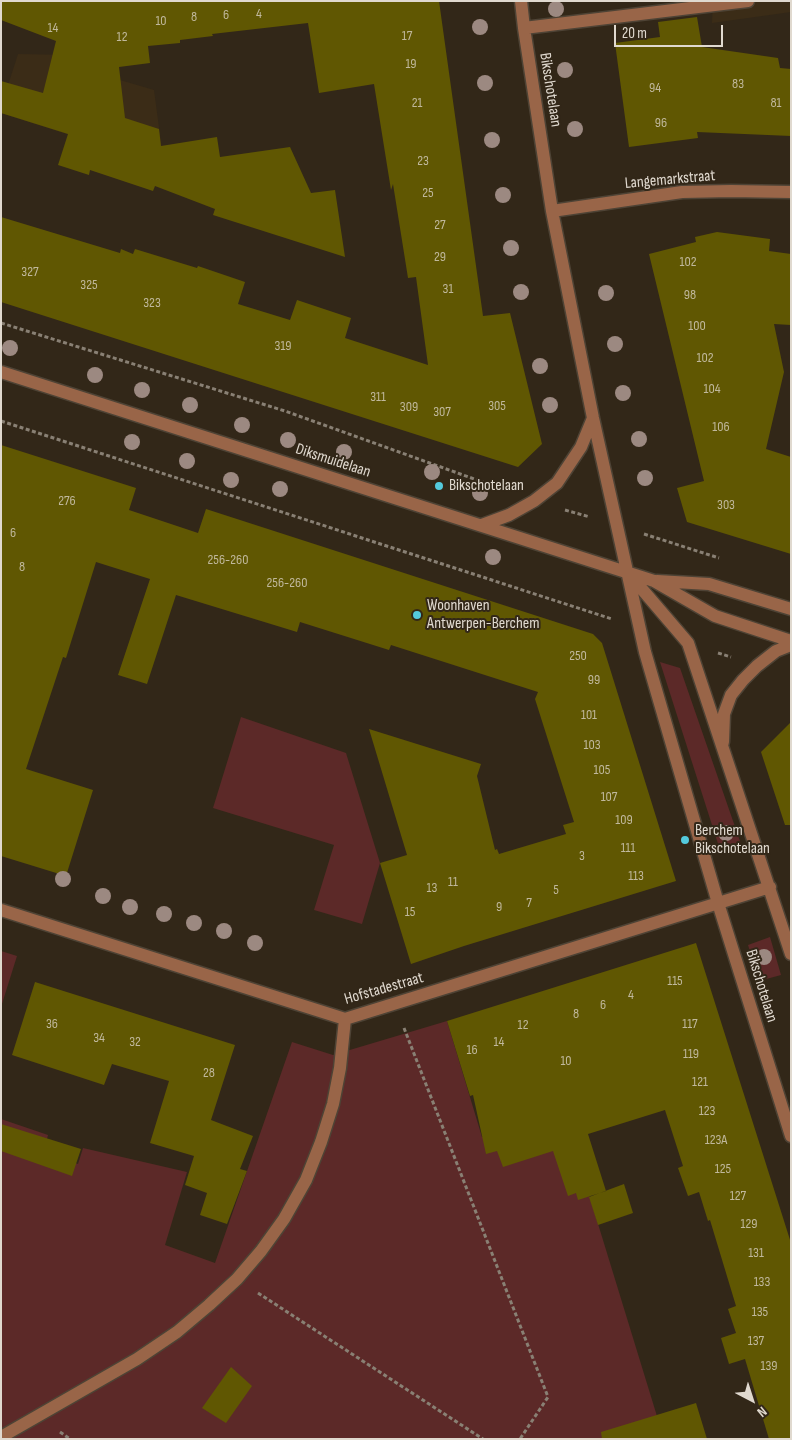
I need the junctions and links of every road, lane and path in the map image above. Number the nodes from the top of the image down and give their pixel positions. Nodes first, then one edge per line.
1 (522, 1) edge
2 (748, 1) edge
3 (524, 28) junction
4 (791, 192) edge
5 (552, 211) junction
6 (1, 323) edge
7 (1, 372) edge
8 (593, 418) junction
9 (1, 422) edge
10 (534, 501) junction
11 (482, 525) junction
12 (616, 525) junction
13 (727, 561) dead end
14 (627, 572) junction
15 (654, 581) junction
16 (791, 610) edge
17 (640, 628) junction
18 (688, 643) junction
19 (791, 643) edge
20 (757, 666) junction
21 (723, 752) junction
22 (770, 887) junction
23 (718, 903) junction
24 (1, 910) edge
25 (791, 954) edge
26 (394, 1004) junction
27 (345, 1019) junction
28 (791, 1136) edge
29 (237, 1279) junction
30 (1, 1437) edge
31 (482, 1439) edge
32 (520, 1439) edge

1 - 3 street, Bikschotelaan
2 - 3 street
3 - 5 street, Bikschotelaan
4 - 5 street, Langemarkstraat
5 - 8 street, Bikschotelaan
6 - 10 path
7 - 11 street, Diksmuidelaan
8 - 10 street
8 - 12 street, Bikschotelaan
9 - 17 path
10 - 11 street
10 - 12 path
11 - 14 street, Diksmuidelaan
12 - 13 path
12 - 14 street, Bikschotelaan
14 - 15 street, Diksmuidelaan
14 - 17 street, Bikschotelaan
14 - 18 street, Bikschotelaan
15 - 16 street, Diksmuidelaan
15 - 19 street, Diksmuidelaan
17 - 23 street, Bikschotelaan
18 - 20 path
18 - 21 street, Bikschotelaan
19 - 20 street, Bikschotelaan
20 - 21 street, Bikschotelaan
21 - 22 street, Bikschotelaan
22 - 23 street
22 - 25 street, Bikschotelaan
23 - 26 street, Hofstadestraat
23 - 28 street, Bikschotelaan
24 - 27 street, Hofstadestraat
26 - 27 street, Hofstadestraat
26 - 32 path
27 - 29 street
29 - 30 street
29 - 31 path

